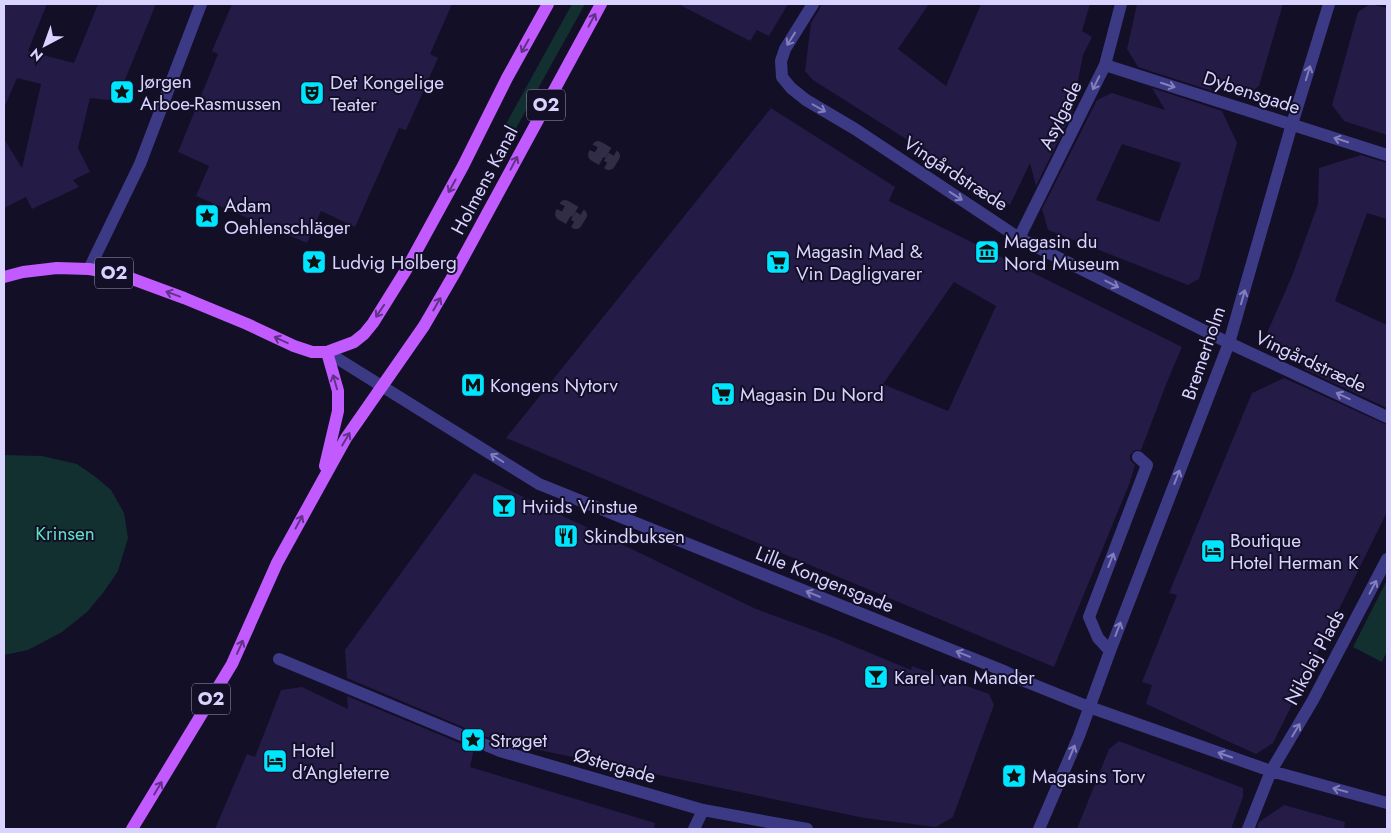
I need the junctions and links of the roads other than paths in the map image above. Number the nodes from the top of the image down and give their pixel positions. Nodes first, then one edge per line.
1 (200, 4) edge
2 (548, 4) edge
3 (601, 4) edge
4 (813, 4) edge
5 (1121, 4) edge
6 (1329, 4) edge
7 (1105, 65) junction
8 (1292, 124) junction
9 (1387, 155) edge
10 (1020, 238) junction
11 (89, 269) junction
12 (4, 278) edge
13 (1229, 344) junction
14 (327, 352) junction
15 (381, 386) junction
16 (1387, 417) edge
17 (1138, 457) dead end
18 (322, 481) junction
19 (1387, 559) edge
20 (1110, 651) junction
21 (280, 659) dead end
22 (1089, 707) junction
23 (1270, 771) junction
24 (1387, 804) edge
25 (703, 810) junction
26 (132, 829) edge
27 (694, 829) edge
28 (807, 829) edge
29 (1039, 829) edge
30 (1248, 829) edge

1 - 11 street
2 -> 14 main road, Holmens Kanal / O2
15 -> 3 main road, Holmens Kanal / O2
4 -> 10 street, Vingårdstræde
5 - 7 street, Asylgade
8 -> 6 street, Bremerholm
7 -> 8 street, Dybensgade
7 -> 10 street, Asylgade
9 -> 8 street, Dybensgade
13 -> 8 street, Bremerholm
10 -> 13 street, Vingårdstræde
11 - 12 main road, O2
14 -> 11 main road, O2
16 -> 13 street, Vingårdstræde
20 -> 13 street, Bremerholm
14 - 15 street, Lille Kongensgade
18 -> 14 main road
18 -> 15 main road, O2
22 -> 15 street, Lille Kongensgade
20 -> 17 street
26 -> 18 main road, O2
23 -> 19 street, Nikolaj Plads
20 - 22 street, Bremerholm
21 - 25 street, Østergade
23 -> 22 street, Lille Kongensgade
29 -> 22 street, Bremerholm
24 -> 23 street
23 - 30 street, Nikolaj Plads
25 - 27 street
25 - 28 street, Østergade

